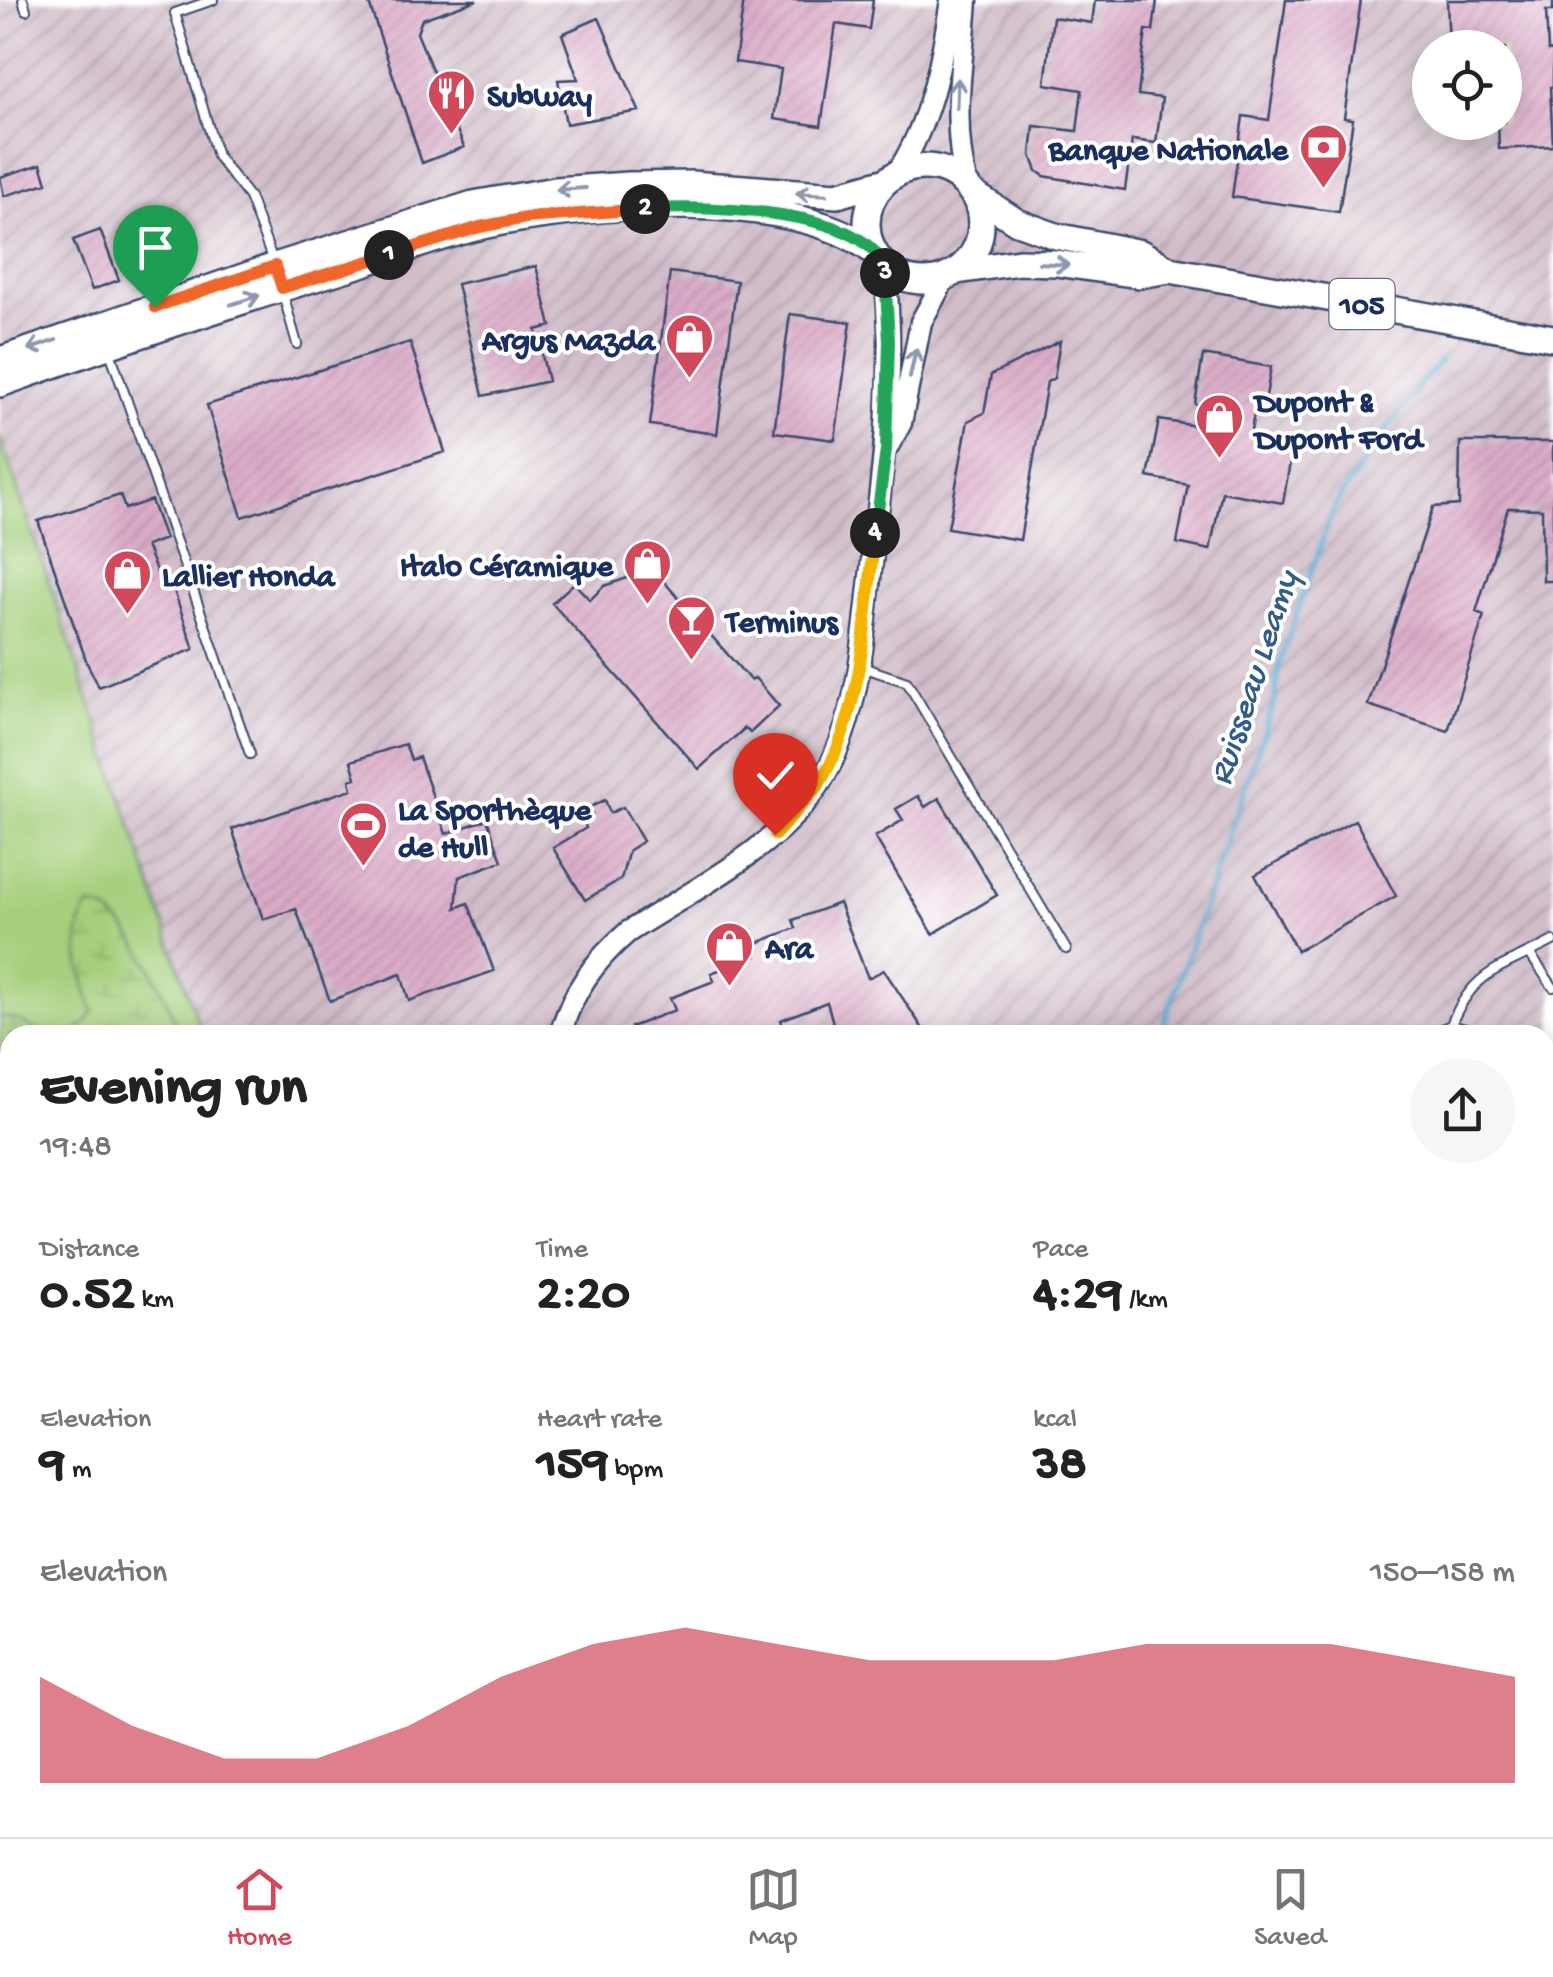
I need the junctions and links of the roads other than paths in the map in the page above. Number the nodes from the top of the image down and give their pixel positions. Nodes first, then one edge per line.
1 (22, 0) edge
2 (214, 0) edge
3 (951, 0) edge
4 (967, 0) edge
5 (26, 10) dead end
6 (890, 178) junction
7 (970, 189) junction
8 (879, 259) junction
9 (1170, 270) junction
10 (951, 274) junction
11 (278, 277) junction
12 (104, 336) junction
13 (1553, 338) edge
14 (298, 344) dead end
15 (1, 372) edge
16 (886, 450) junction
17 (858, 665) junction
18 (250, 754) dead end
19 (1553, 941) edge
20 (1066, 949) dead end
21 (1529, 954) junction
22 (1553, 987) edge
23 (564, 1025) edge
24 (1451, 1025) edge

1 - 5 lane
2 - 11 lane
3 - 6 street
7 -> 4 street
6 - 7 main road, 105
6 - 8 main road
6 -> 11 main road, 105
7 - 9 main road, 105
7 - 10 main road
8 - 10 main road, 105
8 - 11 main road, 105
8 - 16 street
10 -> 9 main road, 105
9 - 13 main road, 105
16 -> 10 street
11 - 12 main road, 105
11 - 14 lane
12 - 15 main road, 105
12 - 18 lane
16 - 17 street
17 - 20 lane
17 - 23 street
19 - 21 lane
21 - 22 lane
21 - 24 lane

